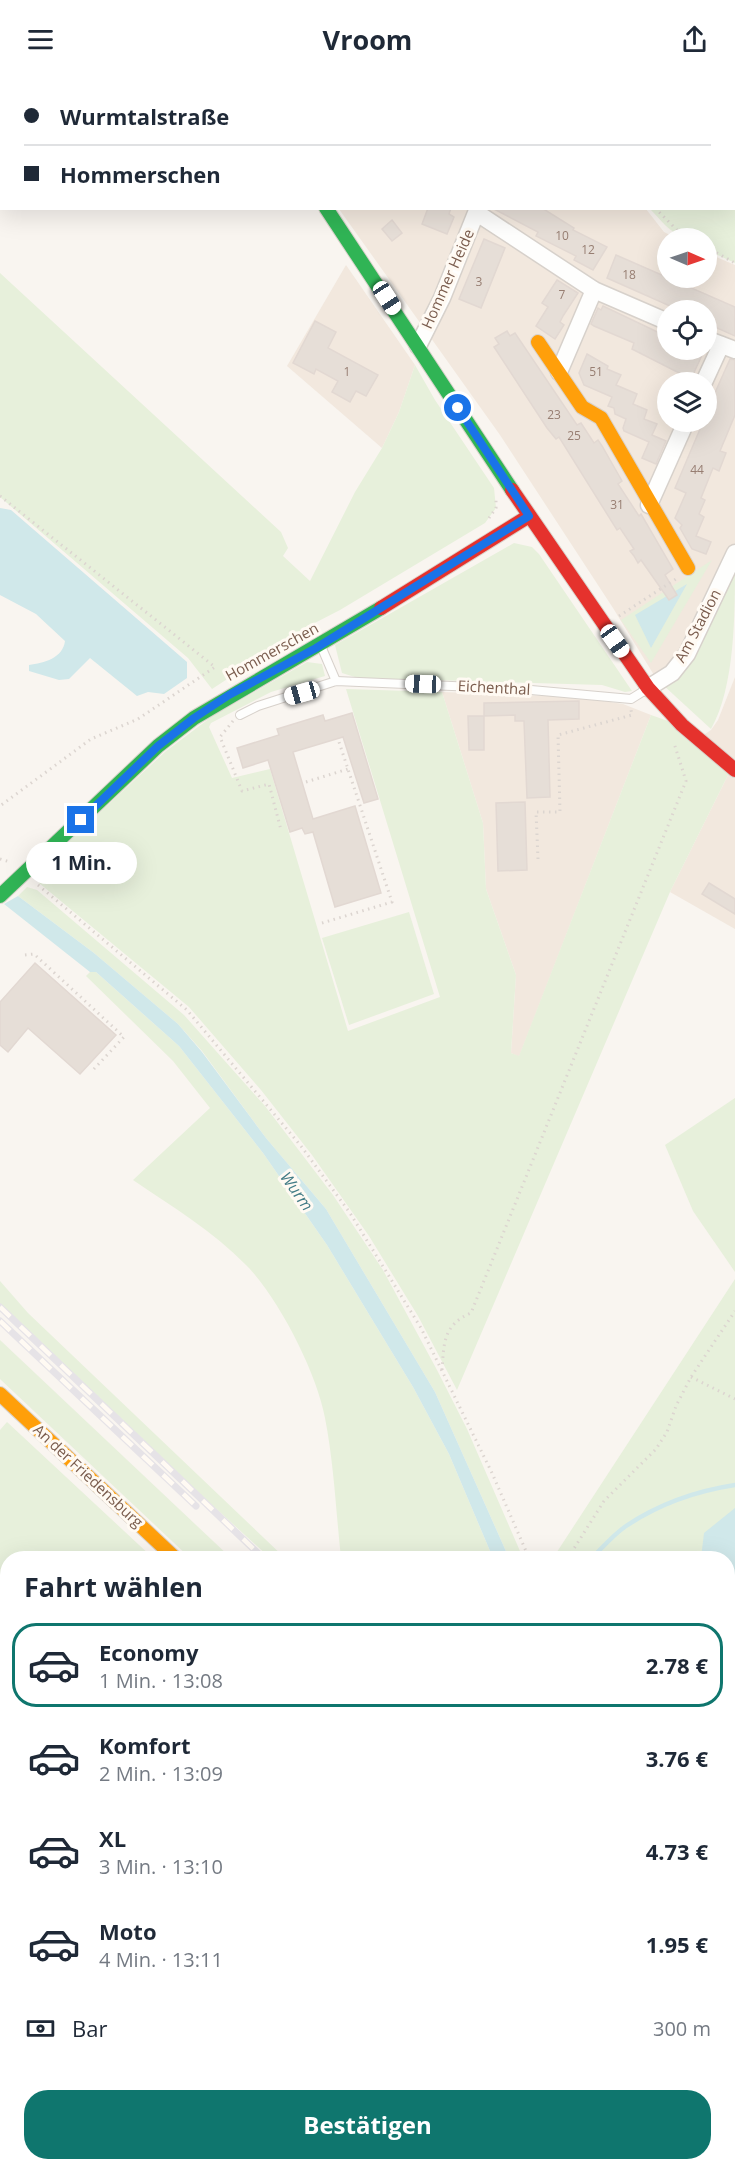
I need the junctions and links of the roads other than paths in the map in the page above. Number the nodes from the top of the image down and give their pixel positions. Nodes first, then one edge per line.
1 (327, 210) edge
2 (477, 211) edge
3 (594, 290) junction
4 (657, 317) edge
5 (538, 342) dead end
6 (721, 345) edge
7 (418, 346) junction
8 (559, 372) junction
9 (709, 372) edge
10 (682, 432) edge
11 (649, 505) junction
12 (529, 516) junction
13 (735, 553) edge
14 (688, 568) road end
15 (320, 644) junction
16 (336, 681) junction
17 (648, 688) junction
18 (240, 715) road end
19 (735, 770) edge
20 (4, 892) edge
21 (0, 1394) edge
22 (168, 1551) edge

1 - 7 main road
2 - 3 street, Hommer Heide
2 - 7 street, Hommer Heide
3 - 4 street, Hommer Heide
3 - 8 street
5 - 8 main road
6 - 9 street
7 - 12 main road
8 - 11 main road
10 - 11 street
11 - 14 main road
12 - 15 main road, Hommerschen
12 - 17 main road
13 - 17 street, Am Stadion
15 - 16 lane
15 - 20 main road, Hommerschen
16 - 17 lane, Eichenthal
16 - 18 lane, Eichenthal
17 - 19 main road
21 - 22 main road, An der Friedensburg

